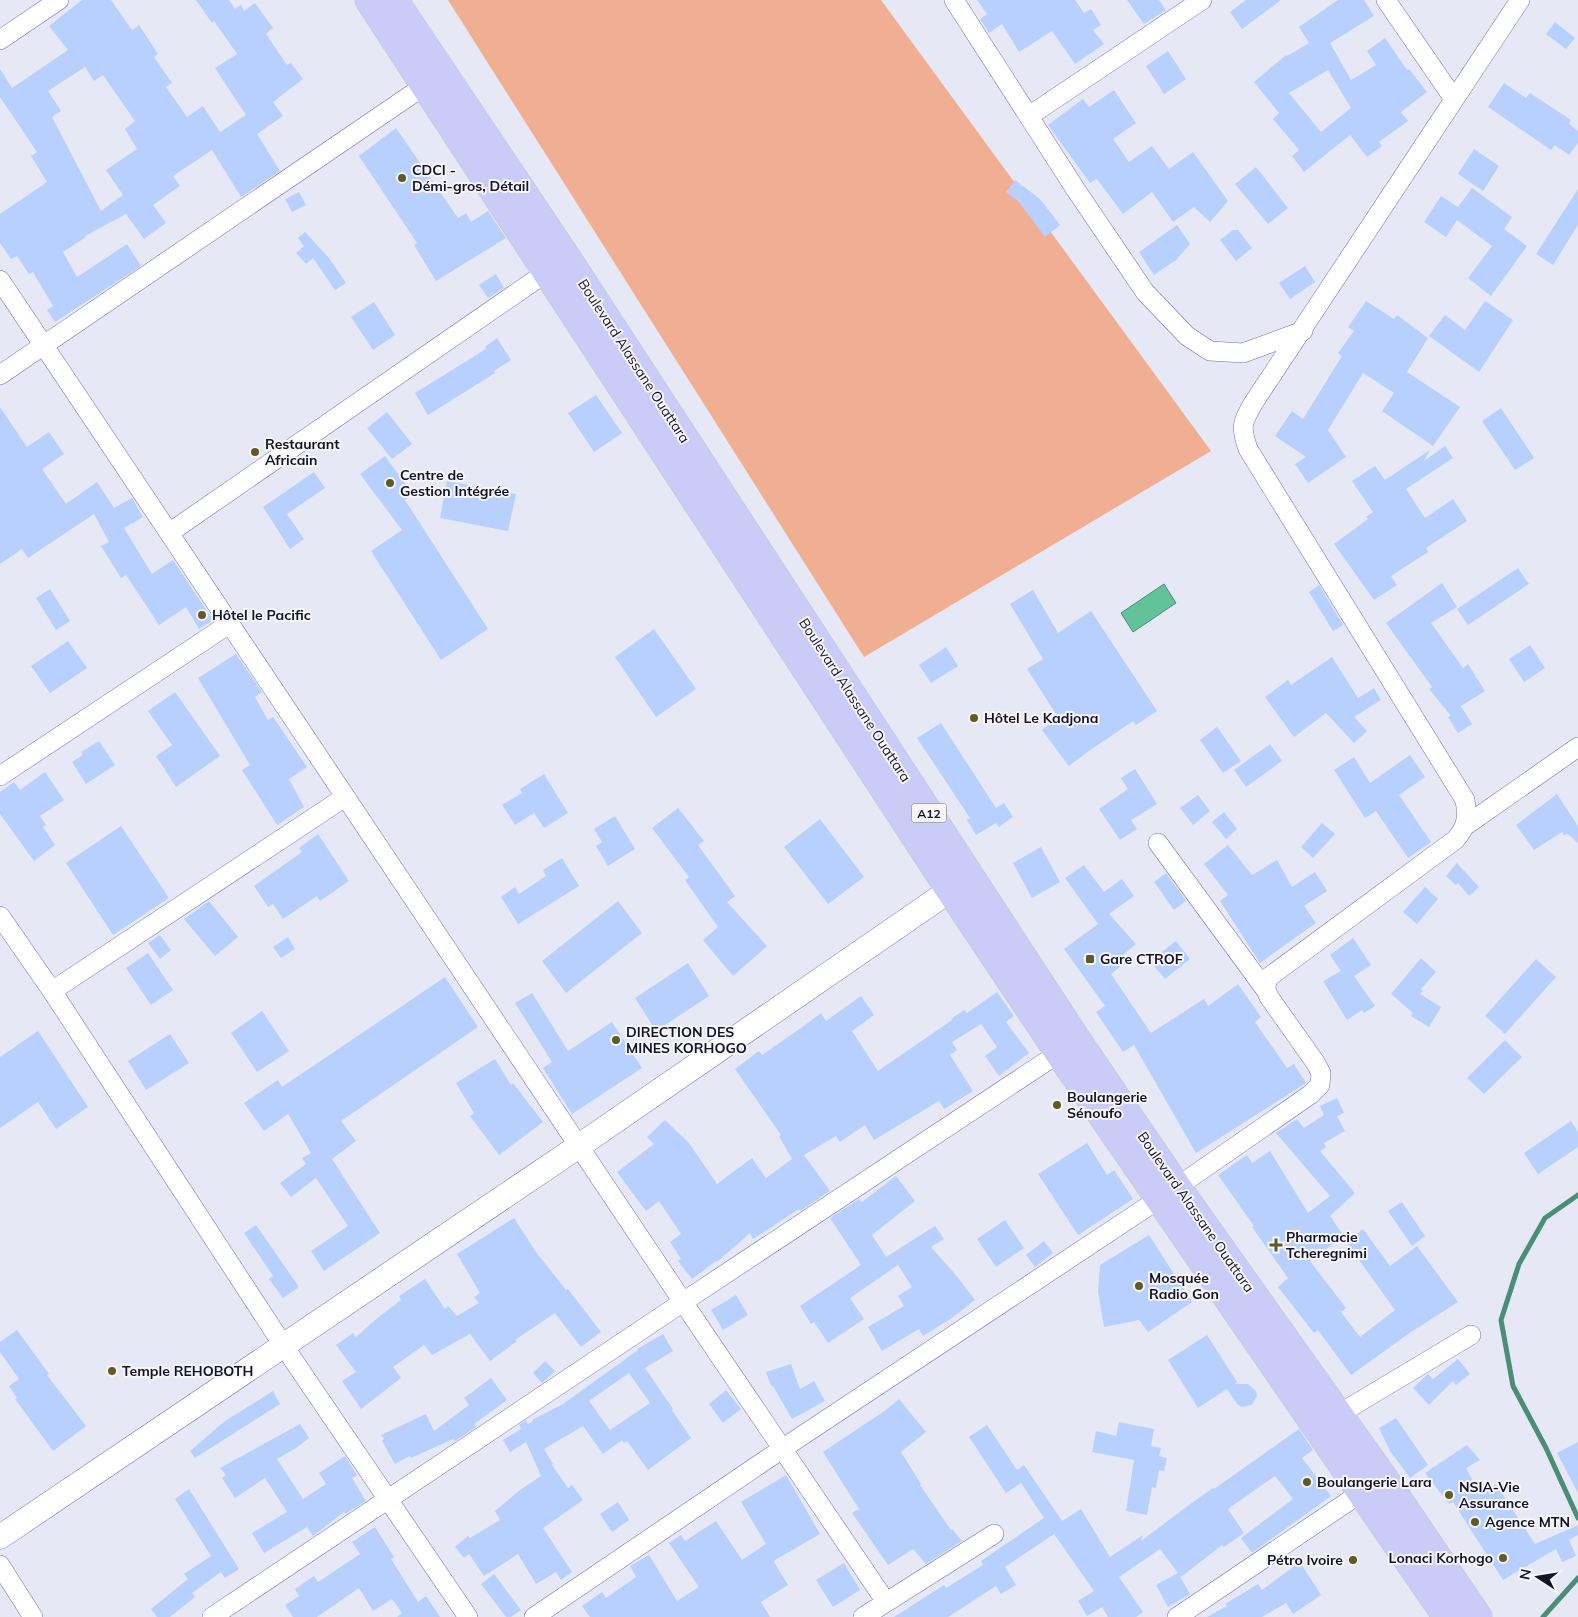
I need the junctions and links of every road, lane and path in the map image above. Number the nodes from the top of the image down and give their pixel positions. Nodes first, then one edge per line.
1 (59, 0) edge
2 (369, 0) edge
3 (394, 0) edge
4 (954, 0) edge
5 (1202, 0) edge
6 (1386, 0) edge
7 (1520, 0) edge
8 (0, 40) edge
9 (424, 86) junction
10 (1454, 99) junction
11 (1029, 116) junction
12 (557, 265) junction
13 (0, 280) edge
14 (1303, 331) junction
15 (44, 346) junction
16 (0, 375) edge
17 (169, 533) junction
18 (229, 624) junction
19 (1578, 747) edge
20 (0, 776) edge
21 (345, 797) junction
22 (1466, 826) junction
23 (1158, 843) dead end
24 (960, 884) junction
25 (0, 916) edge
26 (1265, 989) junction
27 (52, 991) junction
28 (1068, 1047) junction
29 (579, 1146) junction
30 (1169, 1193) junction
31 (683, 1302) junction
32 (1470, 1335) dead end
33 (283, 1345) junction
34 (1339, 1414) junction
35 (782, 1449) junction
36 (1383, 1477) junction
37 (1361, 1494) junction
38 (388, 1500) junction
39 (994, 1534) dead end
40 (0, 1537) edge
41 (0, 1565) edge
42 (886, 1602) junction
43 (33, 1617) edge
44 (212, 1617) edge
45 (468, 1617) edge
46 (534, 1617) edge
47 (864, 1617) edge
48 (1177, 1617) edge
49 (1447, 1617) edge
50 (1478, 1617) edge

1 - 8 street
2 - 9 main road, Boulevard Alassane Ouattara / A12
3 - 12 main road, Boulevard Alassane Ouattara / A12
4 - 11 street
5 - 11 street
6 - 10 street
7 - 10 street
9 - 12 main road, Boulevard Alassane Ouattara / A12
9 - 15 street
10 - 14 street
11 - 14 street
12 - 17 street
12 - 24 main road, Boulevard Alassane Ouattara / A12
13 - 15 street
14 - 22 street
15 - 16 street
15 - 17 street
17 - 18 street
18 - 20 street
18 - 21 street
19 - 22 street
21 - 27 street
21 - 29 street
22 - 26 street
23 - 26 street
24 - 28 main road, Boulevard Alassane Ouattara / A12
24 - 29 street
25 - 27 street
26 - 30 street
27 - 33 street
28 - 30 main road, Boulevard Alassane Ouattara / A12
28 - 31 street
29 - 31 street
29 - 33 street
30 - 34 main road, Boulevard Alassane Ouattara / A12
30 - 35 street
30 - 37 main road, Boulevard Alassane Ouattara / A12
31 - 35 street
31 - 38 street
32 - 34 street
33 - 38 street
33 - 40 street
34 - 36 main road, Boulevard Alassane Ouattara / A12
35 - 42 street
35 - 46 street
36 - 37 street
36 - 50 main road, Boulevard Alassane Ouattara / A12
37 - 48 street
37 - 49 main road, Boulevard Alassane Ouattara / A12
38 - 44 street
38 - 45 street
39 - 42 street
41 - 43 street
42 - 47 street

